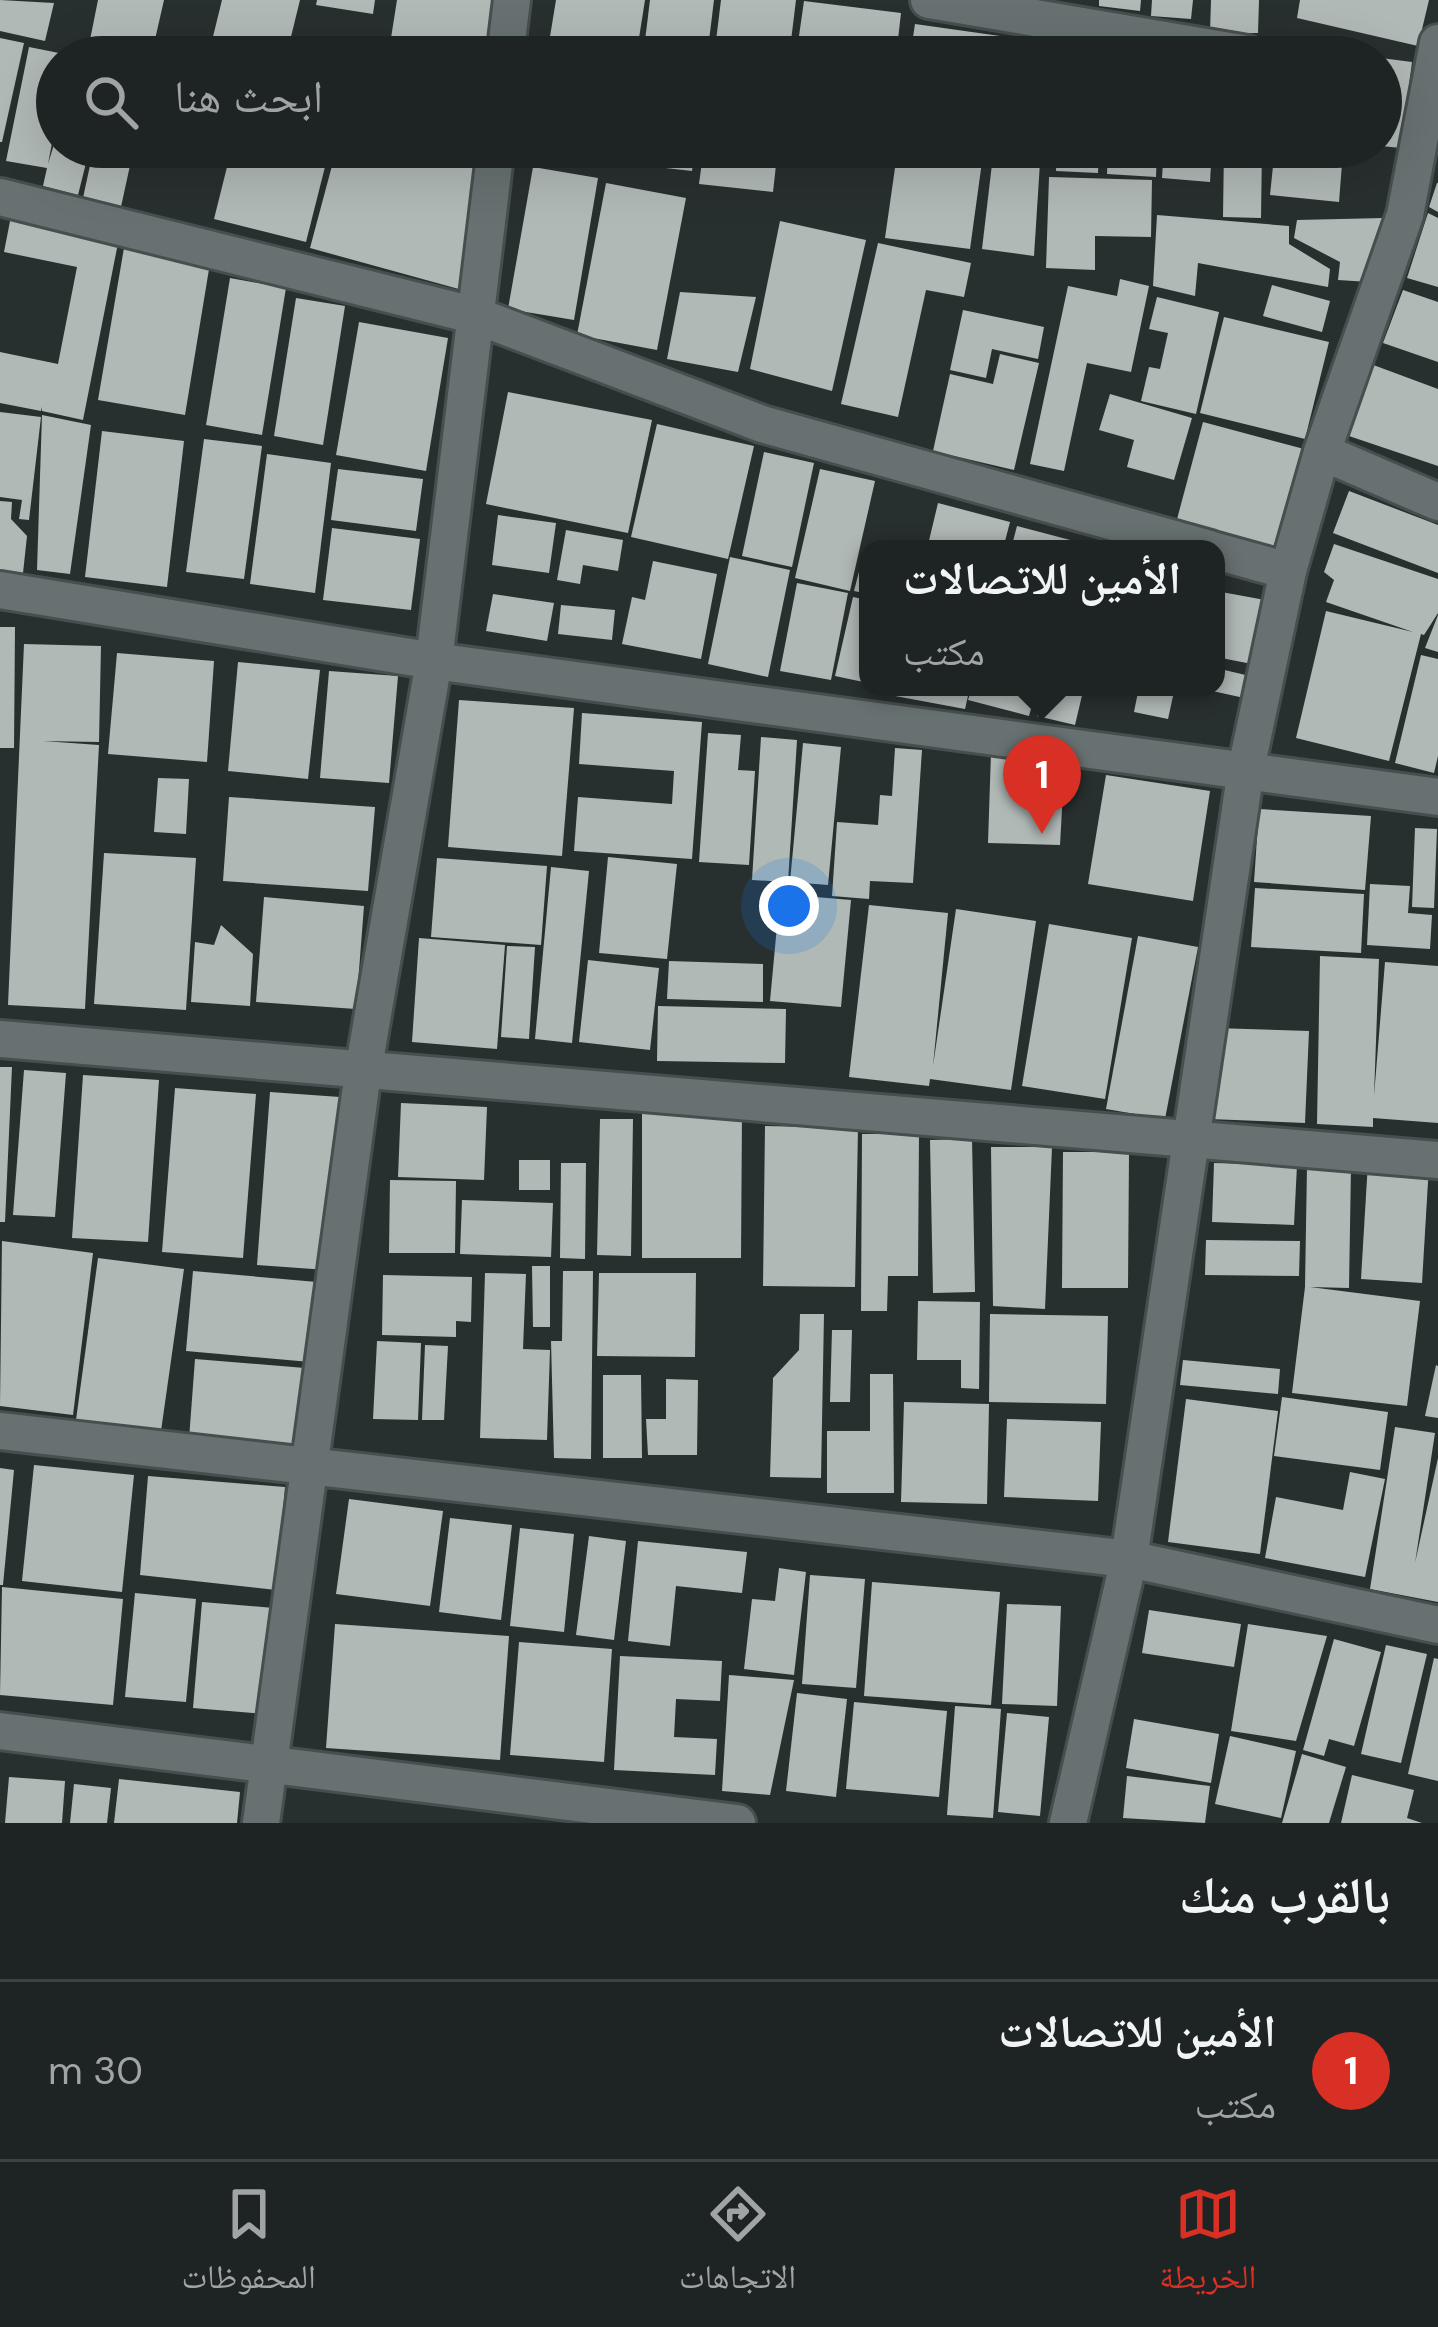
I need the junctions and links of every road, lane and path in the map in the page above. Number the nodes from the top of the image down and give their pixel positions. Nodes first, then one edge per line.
1 (512, 0) edge
2 (929, 0) edge
3 (508, 36) edge
4 (1141, 36) edge
5 (1438, 43) edge
6 (494, 168) edge
7 (0, 197) edge
8 (477, 316) junction
9 (1322, 452) junction
10 (1438, 502) edge
11 (1177, 540) edge
12 (1225, 553) edge
13 (1288, 571) junction
14 (0, 590) edge
15 (434, 661) junction
16 (1246, 769) junction
17 (1438, 796) edge
18 (0, 1039) edge
19 (363, 1072) junction
20 (1190, 1142) junction
21 (1438, 1160) edge
22 (0, 1431) edge
23 (312, 1466) junction
24 (1129, 1559) junction
25 (1438, 1625) edge
26 (0, 1731) edge
27 (270, 1766) junction
28 (261, 1823) edge
29 (737, 1823) edge
30 (1068, 1823) edge

1 - 3 street
2 - 4 street
5 - 9 street
6 - 8 street
7 - 8 street
8 - 11 street
8 - 15 street
9 - 10 street
9 - 13 street
12 - 13 street
13 - 16 street
14 - 15 street
15 - 16 street
15 - 19 street
16 - 17 street
16 - 20 street
18 - 19 street
19 - 20 street
19 - 23 street
20 - 21 street
20 - 24 street
22 - 23 street
23 - 24 street
23 - 27 street
24 - 25 street
24 - 30 street
26 - 27 street
27 - 28 street
27 - 29 street

